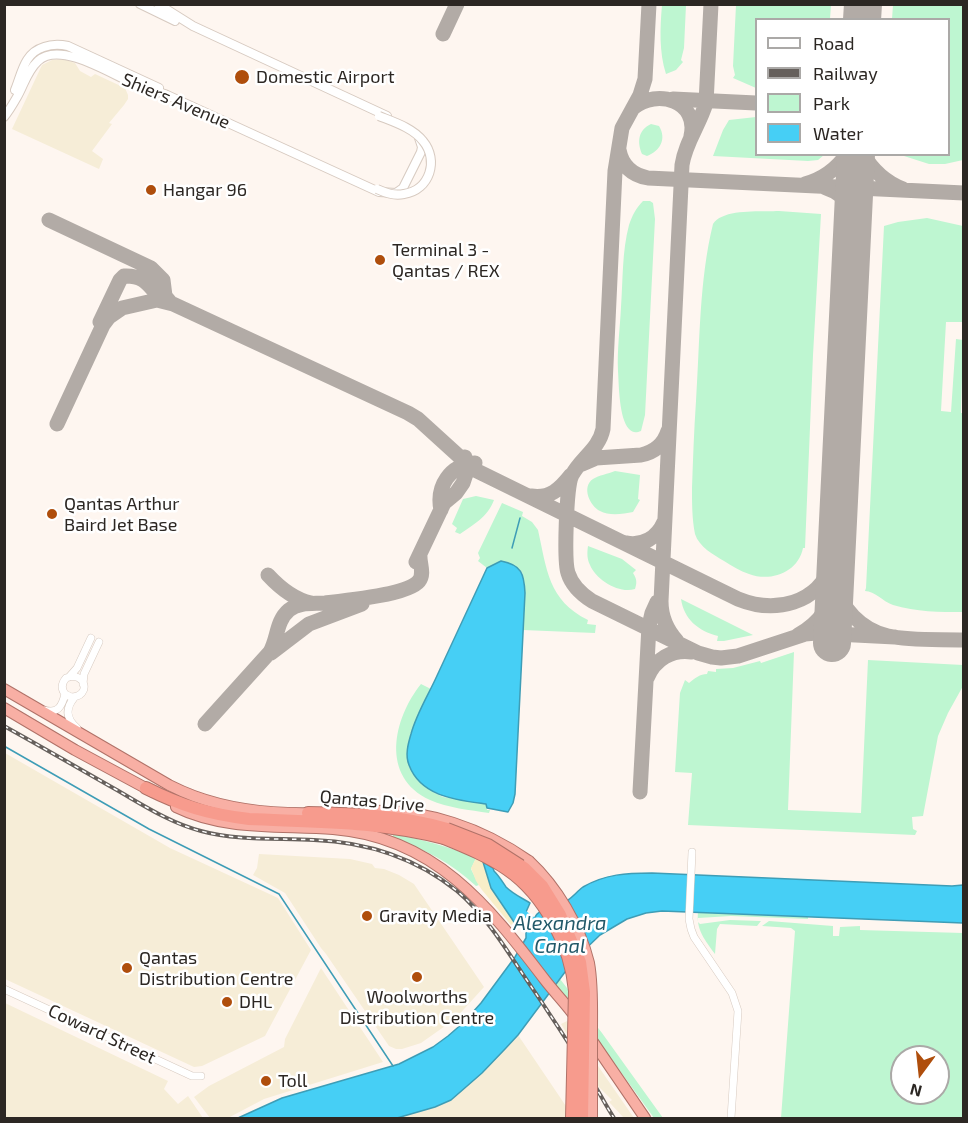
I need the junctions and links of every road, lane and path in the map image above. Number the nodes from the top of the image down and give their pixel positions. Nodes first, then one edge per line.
1 (140, 4) edge
2 (158, 4) edge
3 (4, 116) edge
4 (69, 677) junction
5 (83, 684) junction
6 (4, 689) edge
7 (65, 694) junction
8 (74, 698) junction
9 (33, 706) junction
10 (4, 708) edge
11 (88, 738) junction
12 (146, 788) junction
13 (308, 813) joint
14 (447, 830) junction
15 (692, 852) dead end
16 (4, 989) edge
17 (201, 1076) dead end
18 (572, 1119) edge
19 (582, 1119) edge
20 (592, 1119) edge
21 (645, 1119) edge
22 (731, 1119) edge

1 - 3 street, Shiers Avenue, bridge
2 - 3 street, Shiers Avenue
4 - 5 street
4 - 5 street
4 - 7 street
5 - 8 street
6 - 9 highway, Qantas Drive
7 - 8 street
7 - 9 street
8 - 11 street
9 - 11 highway, Qantas Drive
10 - 12 highway, Qantas Drive
11 - 13 highway, Qantas Drive
12 - 14 highway, Qantas Drive
12 - 21 highway
13 - 14 highway, Qantas Drive
14 - 18 highway, Qantas Drive, bridge
14 - 19 highway, Qantas Drive, bridge
14 - 20 highway, bridge
15 - 22 street
16 - 17 street, Coward Street

